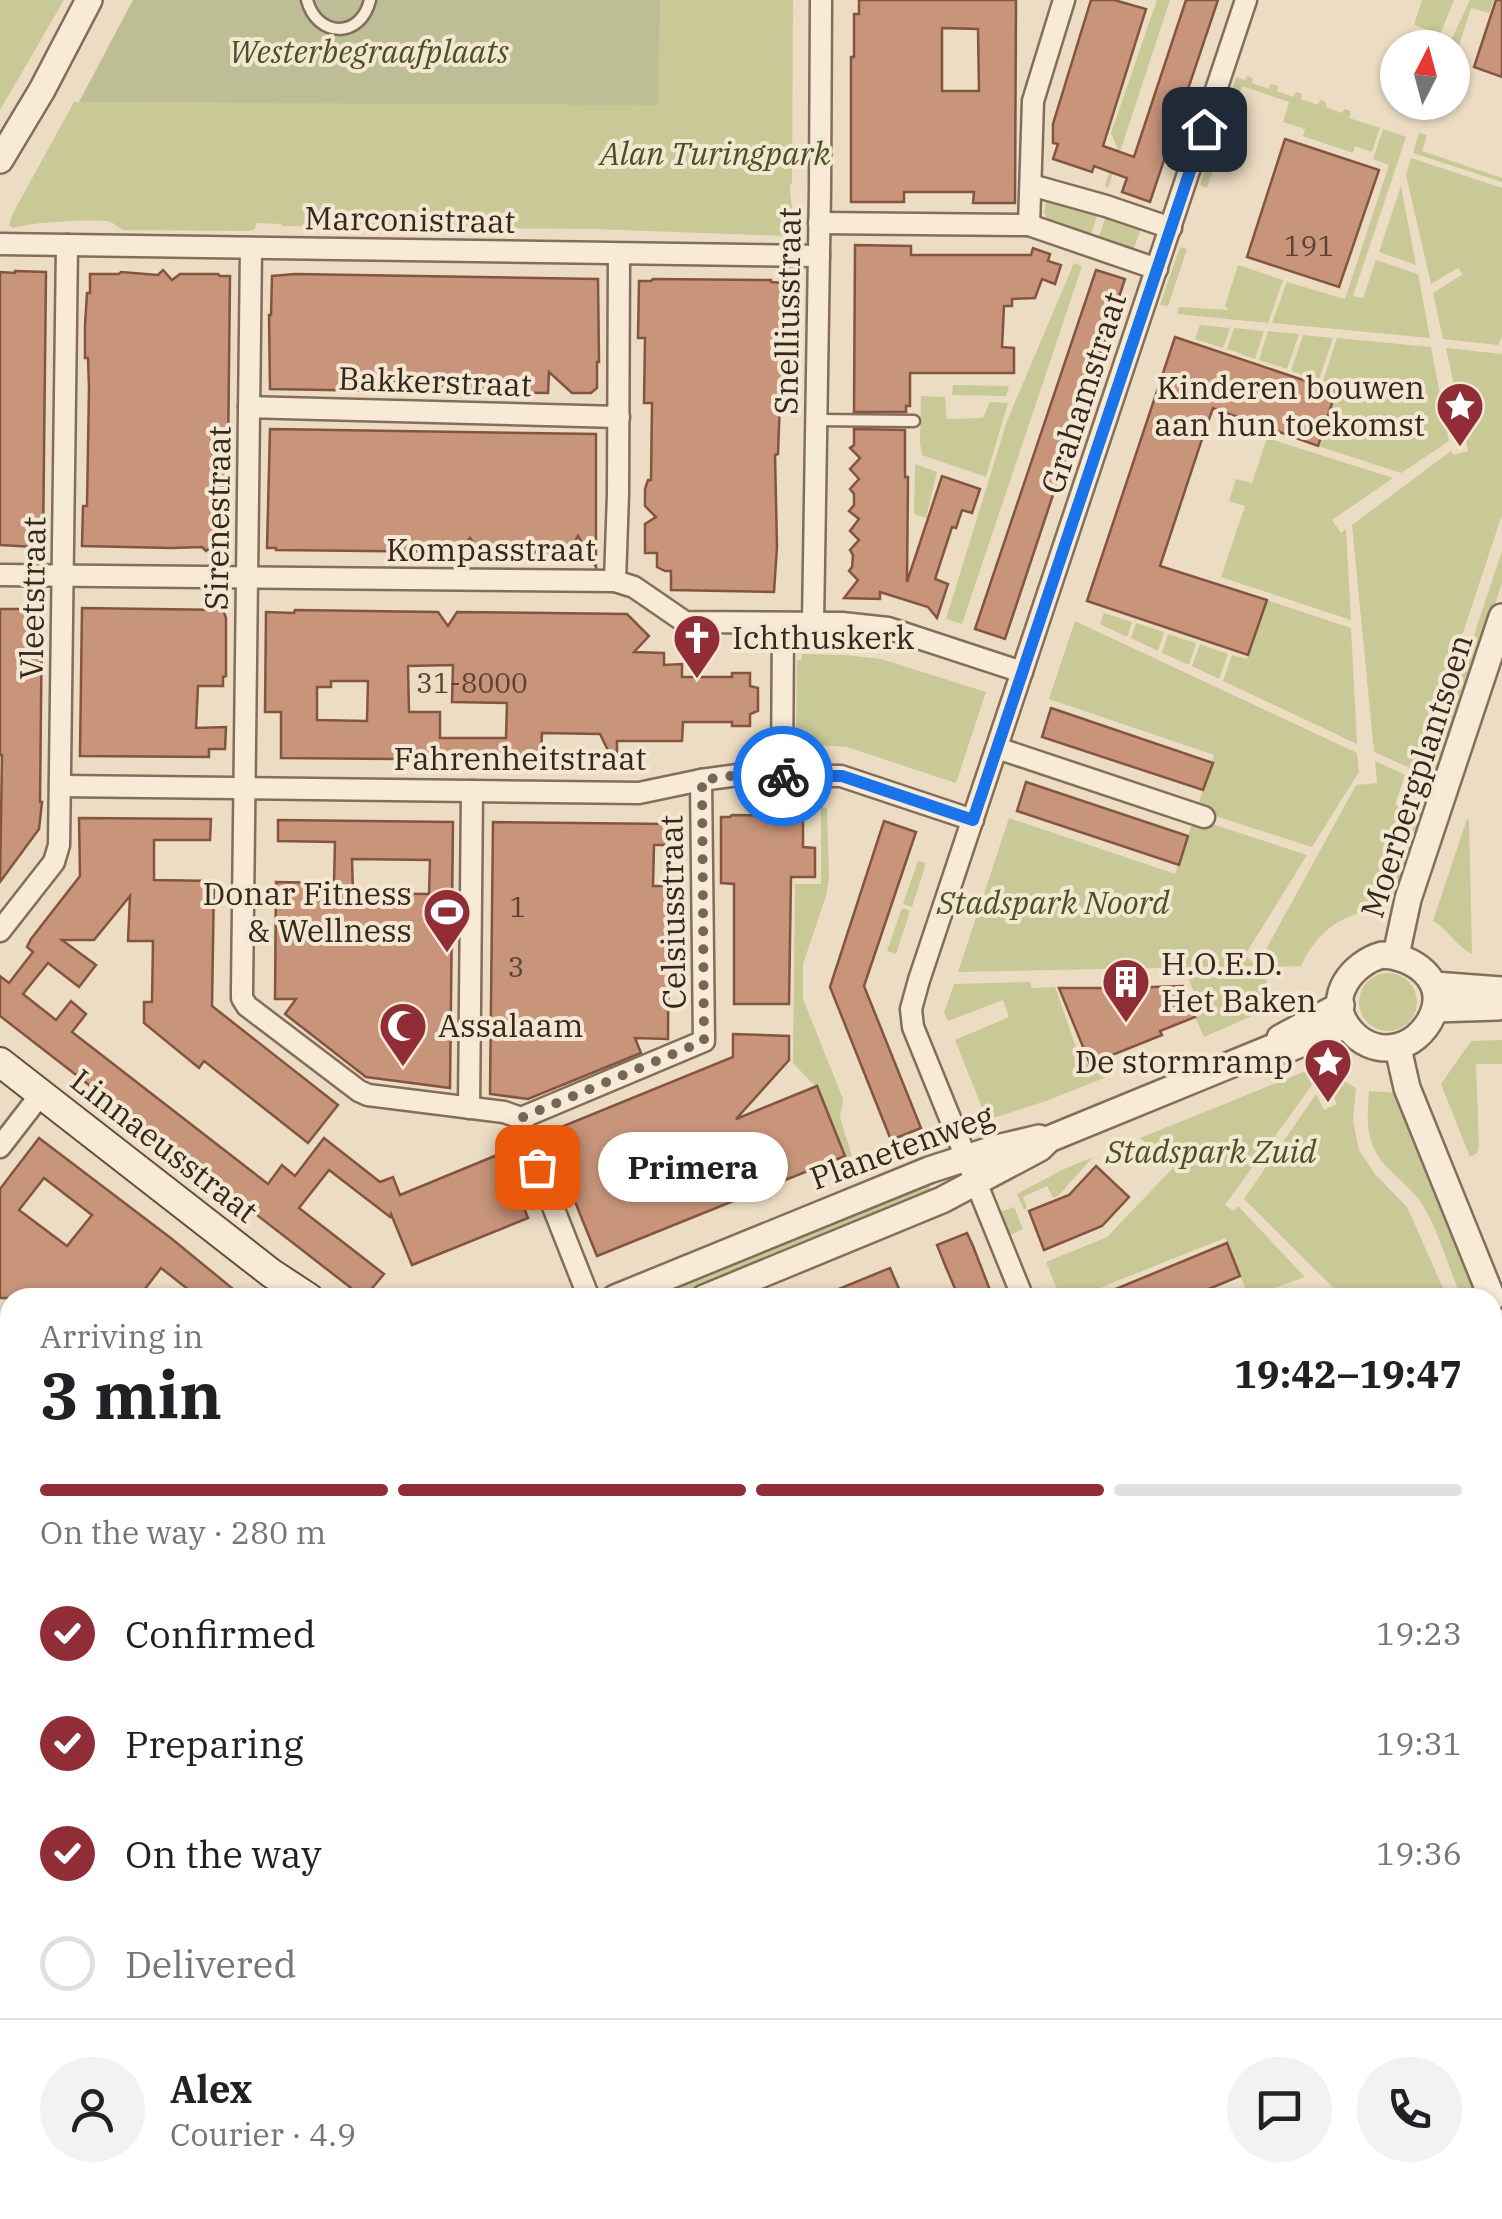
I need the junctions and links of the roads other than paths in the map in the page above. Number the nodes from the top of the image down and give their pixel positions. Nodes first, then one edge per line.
1 (89, 0) edge
2 (307, 0) edge
3 (370, 0) edge
4 (821, 0) edge
5 (1064, 0) edge
6 (1246, 0) edge
7 (0, 160) edge
8 (1031, 184) junction
9 (819, 224) junction
10 (1029, 225) junction
11 (1171, 228) junction
12 (0, 244) edge
13 (67, 246) junction
14 (251, 248) junction
15 (619, 254) junction
16 (819, 256) junction
17 (1157, 268) junction
18 (250, 407) junction
19 (619, 417) junction
20 (816, 420) junction
21 (914, 421) dead end
22 (0, 575) edge
23 (63, 576) junction
24 (247, 578) junction
25 (615, 581) junction
26 (1502, 617) edge
27 (783, 623) junction
28 (813, 623) junction
29 (1022, 672) junction
30 (997, 748) junction
31 (782, 776) junction
32 (702, 780) junction
33 (60, 786) junction
34 (244, 788) junction
35 (472, 790) junction
36 (1204, 817) dead end
37 (973, 820) junction
38 (0, 931) edge
39 (1396, 956) junction
40 (1502, 990) edge
41 (1434, 997) junction
42 (1502, 1004) edge
43 (1343, 1015) junction
44 (1398, 1048) junction
45 (0, 1062) edge
46 (41, 1094) junction
47 (470, 1108) junction
48 (521, 1118) junction
49 (0, 1147) edge
50 (971, 1169) junction
51 (291, 1288) edge
52 (585, 1288) edge
53 (639, 1288) edge
54 (728, 1288) edge
55 (1019, 1288) edge
56 (1488, 1288) edge

1 - 7 street
2 - 3 lane
4 - 9 street, Snelliusstraat
5 - 8 street
6 - 11 street, Grahamstraat
8 - 10 street
8 - 11 street
9 - 10 street
9 - 16 street, Snelliusstraat
10 - 17 street
11 - 17 street, Grahamstraat
12 - 13 street, Marconistraat
13 - 14 street, Marconistraat
13 - 23 street, Vleetstraat
14 - 15 street, Marconistraat
14 - 18 street, Sirenestraat
15 - 16 street, Marconistraat
15 - 19 street
16 - 20 street, Snelliusstraat
17 - 29 street, Grahamstraat
18 - 19 street, Bakkerstraat
18 - 24 street, Sirenestraat
19 - 25 street
20 - 21 lane
20 - 28 street, Snelliusstraat
22 - 23 street, Kompasstraat
23 - 24 street, Kompasstraat
23 - 33 street, Vleetstraat
24 - 25 street, Kompasstraat
24 - 34 street, Sirenestraat
25 - 27 street, Kompasstraat
26 - 39 street, Moerbergplantsoen
27 - 28 street, Kompasstraat
27 - 31 street
28 - 29 street, Kompasstraat
29 - 30 street, Grahamstraat
30 - 36 street
30 - 37 street, Grahamstraat
31 - 32 street, Fahrenheitstraat
31 - 37 street, Fahrenheitstraat
32 - 35 street, Fahrenheitstraat
32 - 48 street, Celsiusstraat
33 - 34 street, Fahrenheitstraat
33 - 38 street, Vleetstraat
34 - 35 street, Fahrenheitstraat
34 - 47 street
35 - 47 street
37 - 50 street, Grahamstraat
39 - 41 street
39 - 43 street
40 - 41 street
41 - 42 street
41 - 44 street
43 - 44 street
43 - 50 street, Planetenweg
44 - 56 street
45 - 46 main road, Linnaeusstraat
46 - 49 street
46 - 51 main road, Linnaeusstraat
47 - 48 street
48 - 52 street
50 - 53 street, Planetenweg
50 - 54 street, Planetenweg
50 - 55 street, Grahamstraat

